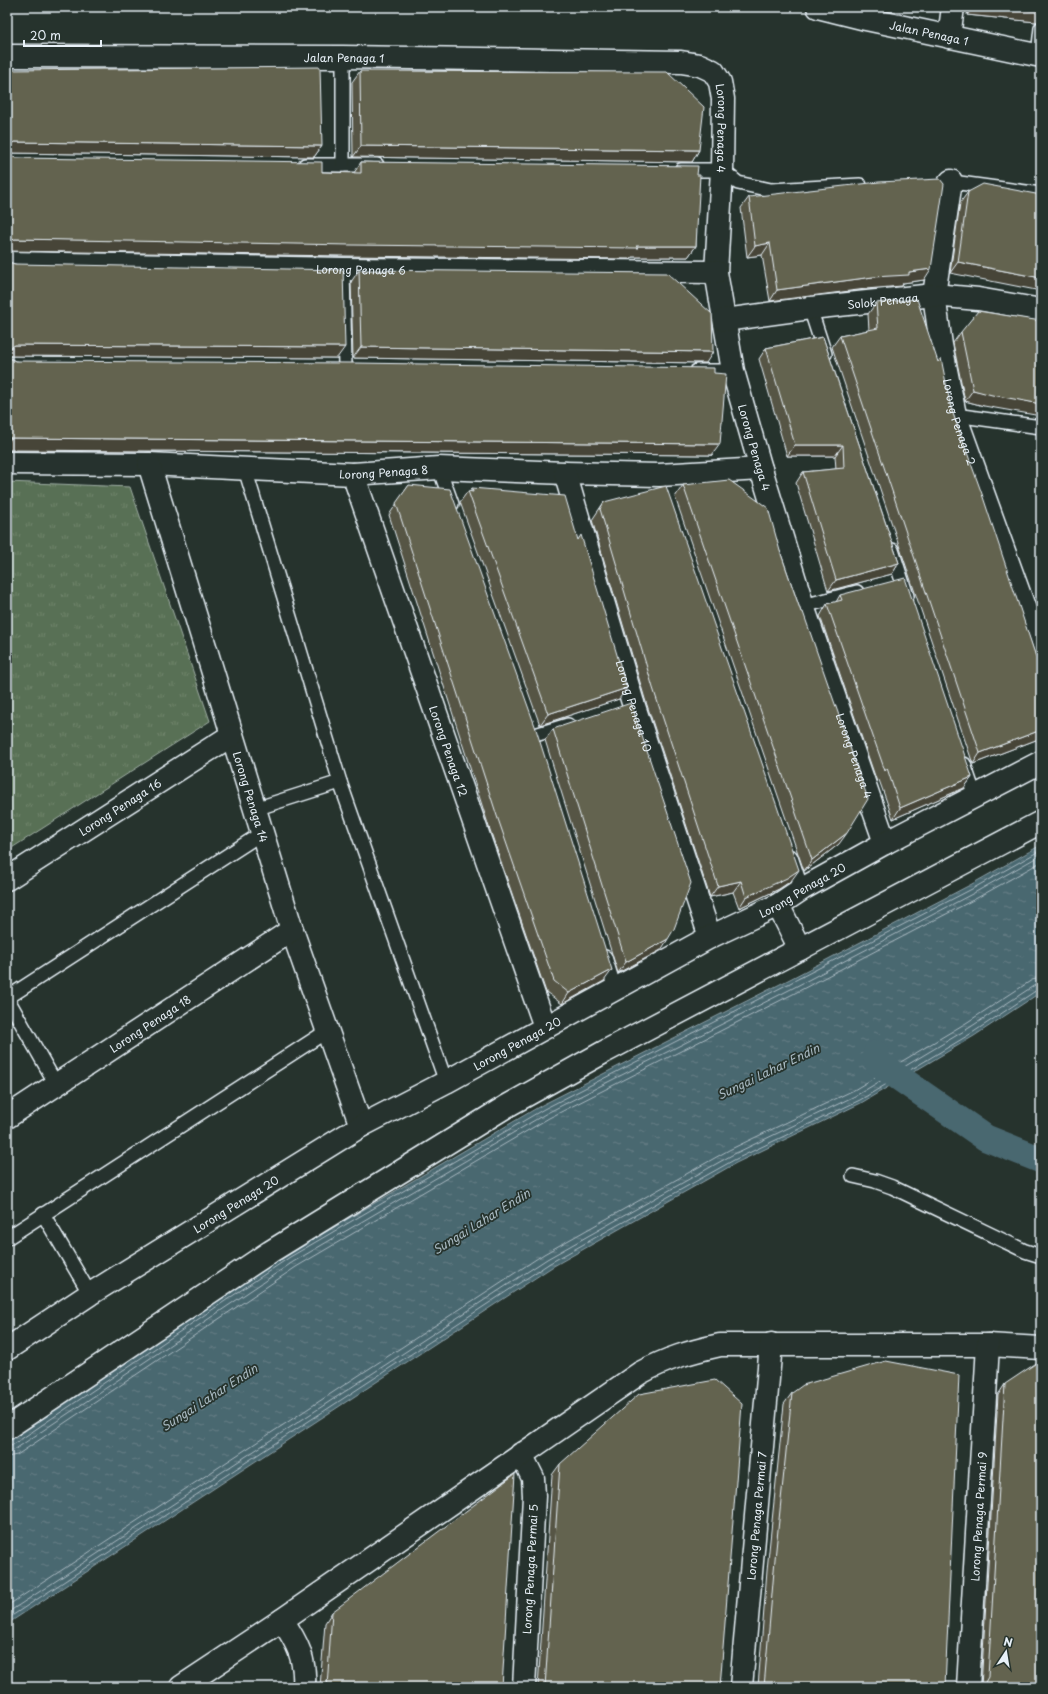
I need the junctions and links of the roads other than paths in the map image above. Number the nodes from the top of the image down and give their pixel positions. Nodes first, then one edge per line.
1 (818, 7) edge
2 (953, 7) edge
3 (867, 13) edge
4 (1041, 28) edge
5 (949, 37) junction
6 (7, 56) edge
7 (1040, 56) edge
8 (343, 57) junction
9 (681, 62) joint
10 (295, 164) edge
11 (343, 165) junction
12 (390, 166) edge
13 (666, 169) edge
14 (722, 170) junction
15 (943, 181) joint
16 (873, 184) edge
17 (1041, 194) edge
18 (7, 263) edge
19 (343, 269) junction
20 (716, 272) junction
21 (934, 295) junction
22 (810, 308) junction
23 (1041, 310) edge
24 (725, 320) junction
25 (330, 366) edge
26 (345, 366) junction
27 (361, 366) edge
28 (830, 368) edge
29 (685, 371) edge
30 (733, 371) junction
31 (955, 415) junction
32 (1041, 426) edge
33 (7, 462) edge
34 (149, 464) junction
35 (439, 468) junction
36 (245, 469) junction
37 (760, 469) junction
38 (353, 474) junction
39 (565, 474) junction
40 (455, 513) edge
41 (886, 535) edge
42 (902, 580) junction
43 (886, 584) edge
44 (871, 588) edge
45 (803, 606) junction
46 (912, 610) edge
47 (1041, 654) edge
48 (530, 721) edge
49 (581, 721) edge
50 (232, 735) junction
51 (535, 736) junction
52 (540, 750) edge
53 (960, 752) edge
54 (1041, 762) edge
55 (340, 782) junction
56 (975, 796) junction
57 (255, 808) junction
58 (1041, 822) edge
59 (262, 833) junction
60 (885, 842) junction
61 (786, 844) edge
62 (7, 879) edge
63 (802, 890) junction
64 (778, 905) junction
65 (292, 930) junction
66 (710, 937) junction
67 (601, 944) edge
68 (800, 949) junction
69 (615, 989) junction
70 (7, 998) edge
71 (545, 1027) junction
72 (326, 1030) junction
73 (446, 1082) junction
74 (56, 1084) junction
75 (7, 1117) edge
76 (361, 1126) junction
77 (853, 1176) dead end
78 (43, 1214) junction
79 (7, 1238) edge
80 (1041, 1256) edge
81 (90, 1294) junction
82 (771, 1344) junction
83 (988, 1345) junction
84 (1041, 1348) edge
85 (7, 1349) edge
86 (7, 1428) edge
87 (521, 1454) junction
88 (282, 1620) junction
89 (181, 1687) edge
90 (304, 1687) edge
91 (524, 1687) edge
92 (741, 1687) edge
93 (968, 1687) edge

1 - 3 street, Jalan Penaga 1
2 - 5 street
3 - 5 street, Jalan Penaga 1
4 - 7 lane
5 - 7 street, Jalan Penaga 1
6 - 8 street, Jalan Penaga 1
8 - 9 street, Jalan Penaga 1
8 - 11 lane
9 - 14 street, Lorong Penaga 4
10 - 11 lane
11 - 12 lane
13 - 14 lane
14 - 16 lane
14 - 20 street, Lorong Penaga 4
15 - 17 lane
15 - 21 street, Lorong Penaga 2
18 - 19 street, Lorong Penaga 6
19 - 20 street, Lorong Penaga 6
19 - 26 lane
20 - 24 street, Lorong Penaga 4
21 - 22 street, Solok Penaga
21 - 23 street, Solok Penaga
21 - 31 street, Lorong Penaga 2
22 - 24 street, Solok Penaga
22 - 28 lane
24 - 30 street, Lorong Penaga 4
25 - 26 lane
26 - 27 lane
29 - 30 lane
30 - 37 street, Lorong Penaga 4
31 - 32 lane
31 - 47 street, Lorong Penaga 2
33 - 34 street, Lorong Penaga 8
34 - 36 street, Lorong Penaga 8
34 - 50 street, Lorong Penaga 14
35 - 38 street, Lorong Penaga 8
35 - 39 street, Lorong Penaga 8
35 - 40 lane
36 - 38 street, Lorong Penaga 8
36 - 55 lane
37 - 39 street, Lorong Penaga 8
37 - 45 street, Lorong Penaga 4
38 - 71 street, Lorong Penaga 12
39 - 66 street, Lorong Penaga 10
41 - 42 lane
42 - 43 lane
42 - 46 lane
44 - 45 lane
45 - 60 street, Lorong Penaga 4
48 - 51 lane
49 - 51 lane
50 - 57 street, Lorong Penaga 14
50 - 62 street, Lorong Penaga 16
51 - 52 lane
53 - 56 lane
54 - 56 street, Lorong Penaga 20
55 - 57 lane
55 - 73 lane
56 - 60 street, Lorong Penaga 20
57 - 59 street, Lorong Penaga 14
58 - 68 street
59 - 65 street, Lorong Penaga 14
59 - 70 lane
60 - 63 street, Lorong Penaga 20
61 - 63 lane
63 - 64 street, Lorong Penaga 20
64 - 66 street, Lorong Penaga 20
64 - 68 street
65 - 72 street, Lorong Penaga 14
65 - 74 street, Lorong Penaga 18
66 - 69 street, Lorong Penaga 20
67 - 69 lane
68 - 86 street
69 - 71 street, Lorong Penaga 20
70 - 74 lane
71 - 73 street, Lorong Penaga 20
72 - 76 street, Lorong Penaga 14
72 - 78 lane
73 - 76 street, Lorong Penaga 20
74 - 75 street, Lorong Penaga 18
76 - 81 street, Lorong Penaga 20
77 - 80 lane
78 - 79 lane
78 - 81 lane
81 - 85 street, Lorong Penaga 20
82 - 83 street
82 - 87 street
82 - 92 street, Lorong Penaga Permai 7
83 - 84 street
83 - 93 street, Lorong Penaga Permai 9
87 - 88 street
87 - 91 street, Lorong Penaga Permai 5
88 - 89 street
88 - 90 street

